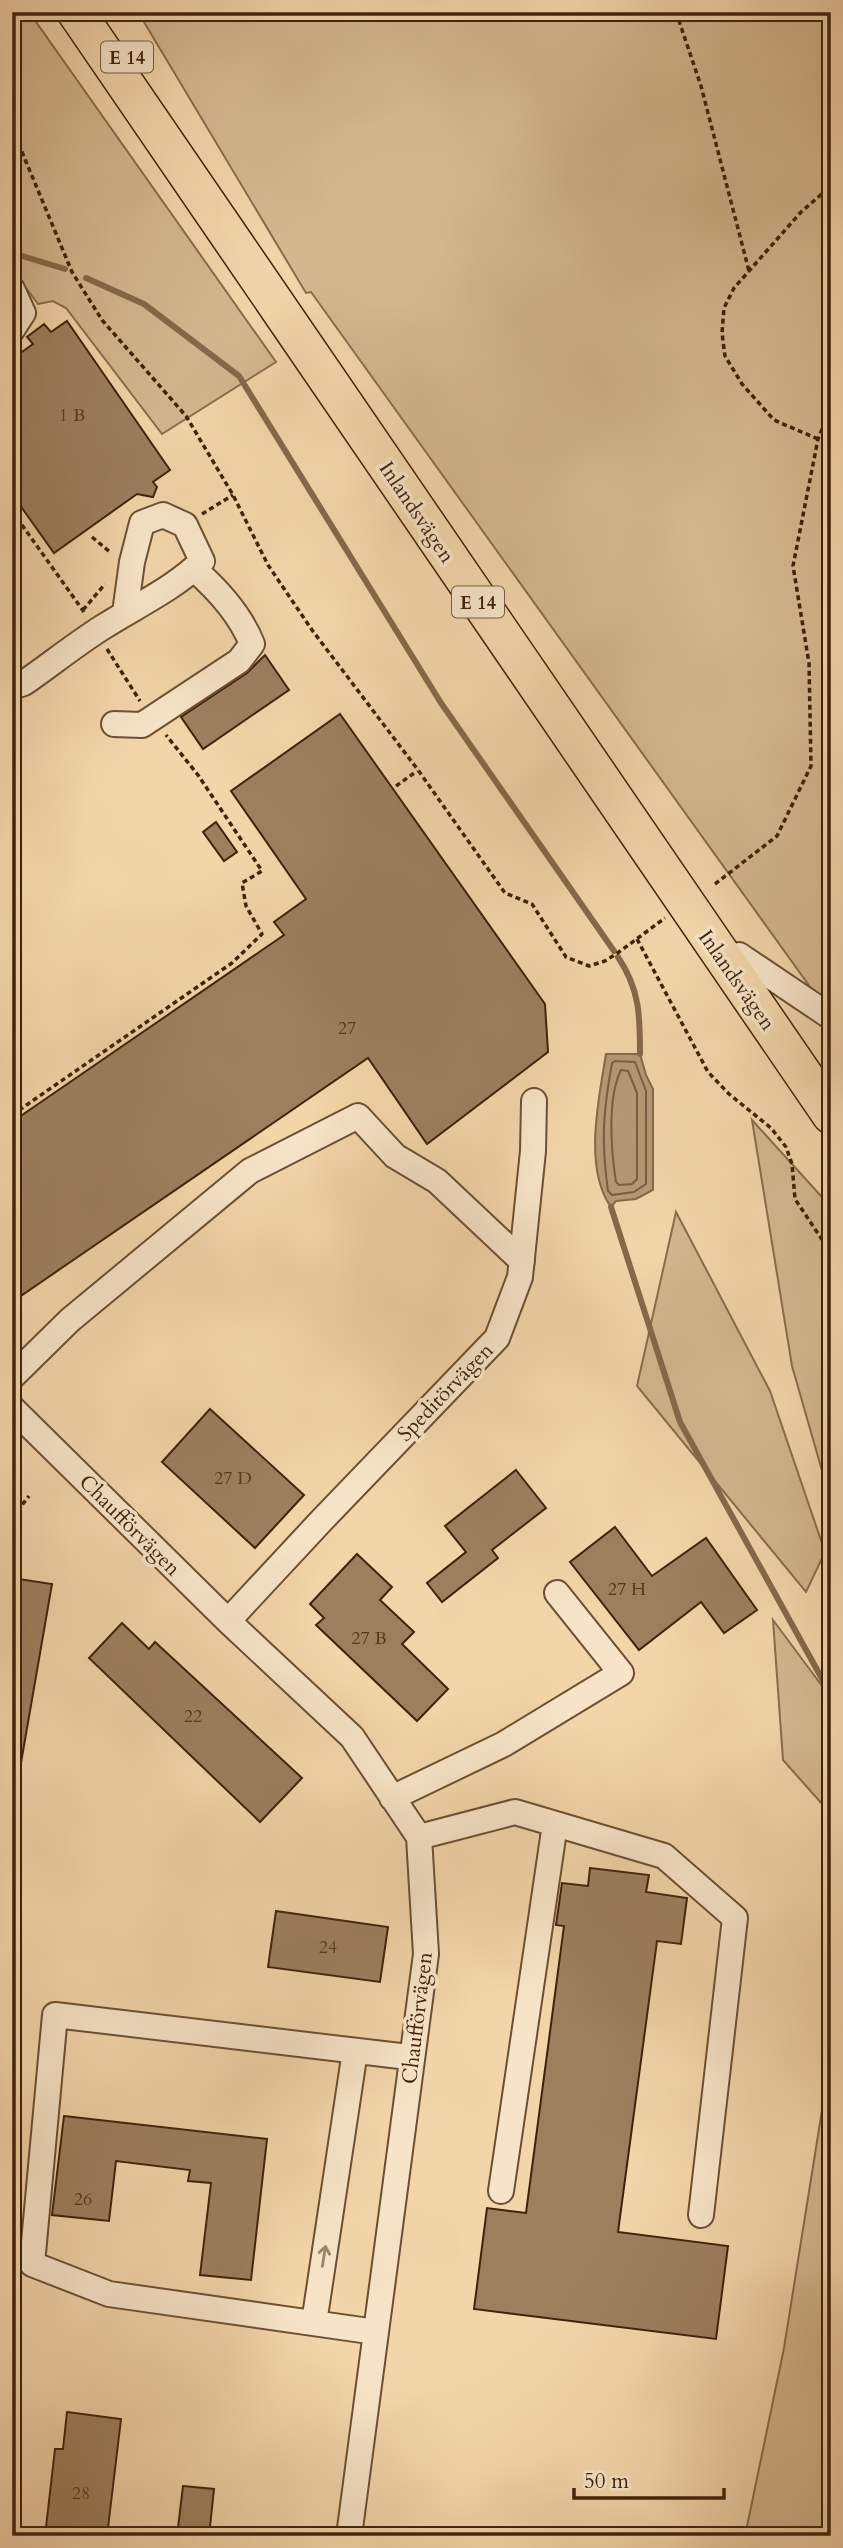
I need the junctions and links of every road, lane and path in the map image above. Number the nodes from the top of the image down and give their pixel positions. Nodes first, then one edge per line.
1 (63, 12) edge
2 (76, 12) edge
3 (97, 12) edge
4 (108, 12) edge
5 (676, 12) edge
6 (143, 94) junction
7 (12, 128) edge
8 (831, 186) edge
9 (749, 271) junction
10 (12, 289) edge
11 (12, 330) edge
12 (831, 407) edge
13 (818, 439) junction
14 (12, 512) edge
15 (194, 569) junction
16 (125, 613) junction
17 (95, 631) junction
18 (12, 687) edge
19 (152, 718) junction
20 (114, 724) dead end
21 (418, 770) junction
22 (396, 786) dead end
23 (715, 884) dead end
24 (673, 913) dead end
25 (638, 939) junction
26 (739, 955) junction
27 (831, 1017) edge
28 (831, 1084) edge
29 (534, 1101) dead end
30 (12, 1115) edge
31 (831, 1115) edge
32 (831, 1253) edge
33 (522, 1261) junction
34 (12, 1377) edge
35 (12, 1408) edge
36 (29, 1496) dead end
37 (12, 1518) edge
38 (557, 1592) dead end
39 (228, 1621) junction
40 (393, 1798) junction
41 (555, 1824) junction
42 (419, 1837) junction
43 (355, 2051) junction
44 (412, 2060) junction
45 (501, 2191) dead end
46 (701, 2215) dead end
47 (314, 2323) junction
48 (376, 2332) junction
49 (349, 2536) edge

1 - 6 highway
2 - 6 highway, Inlandsvägen / E 14
3 - 6 highway, Inlandsvägen / E 14
4 - 6 highway
5 - 9 path
6 - 26 highway, Inlandsvägen / E 14
6 - 31 highway, Inlandsvägen / E 14
7 - 21 path
8 - 9 path
9 - 13 path
10 - 11 street
12 - 13 path
13 - 23 path
14 - 17 path
15 - 16 street
15 - 16 street
15 - 19 street
16 - 17 street
17 - 18 street
17 - 19 path
19 - 20 street
19 - 30 path
21 - 22 path
21 - 25 path
24 - 25 path
25 - 32 path
26 - 27 street
26 - 28 highway, Inlandsvägen / E 14
29 - 33 street, Speditörvägen
33 - 34 street
33 - 39 street, Speditörvägen
35 - 39 street, Chaufförvägen
36 - 37 path
38 - 40 street
39 - 40 street, Chaufförvägen
40 - 42 street, Chaufförvägen
41 - 42 street
41 - 45 street
41 - 46 street
42 - 44 street, Chaufförvägen
43 - 44 street
47 -> 43 street
43 - 47 street
44 - 48 street, Chaufförvägen
47 - 48 street
48 - 49 street, Chaufförvägen

